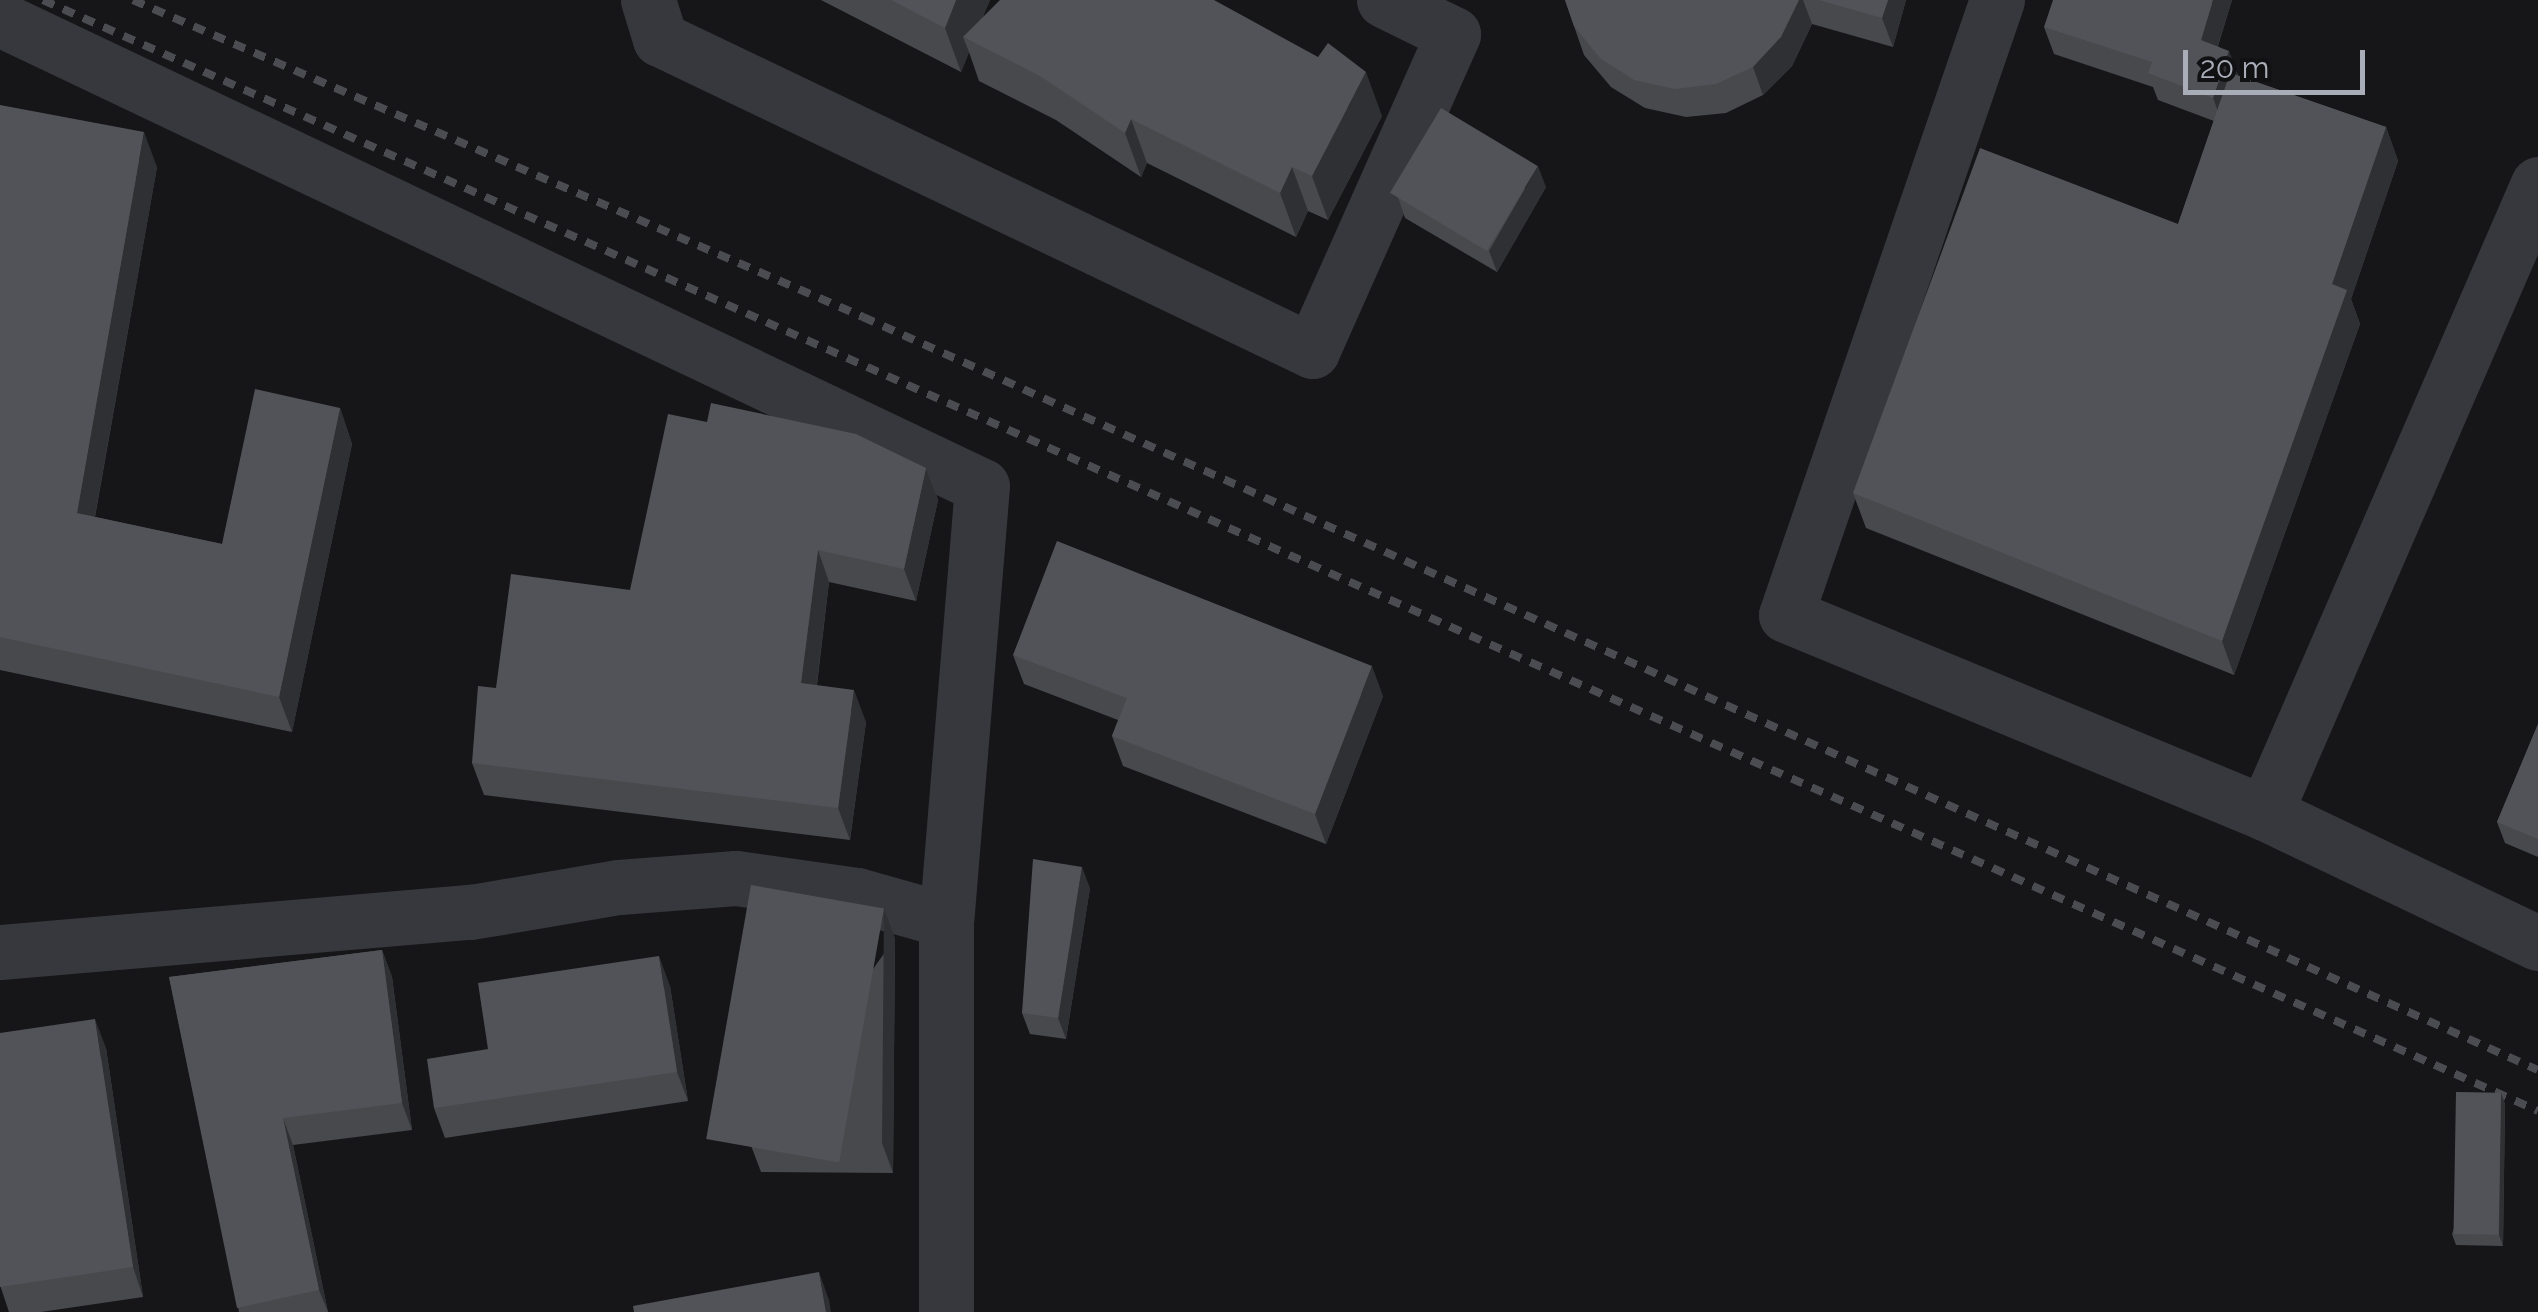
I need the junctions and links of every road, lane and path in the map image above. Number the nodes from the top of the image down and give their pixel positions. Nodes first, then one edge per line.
1 (648, 0) edge
2 (1384, 0) edge
3 (1996, 0) edge
4 (0, 19) edge
5 (2538, 184) edge
6 (2265, 813) junction
7 (946, 920) junction
8 (2538, 943) edge
9 (0, 952) edge
10 (946, 1312) edge

1 - 2 street
3 - 6 street
4 - 7 street
5 - 6 street
6 - 8 street
7 - 9 street
7 - 10 street

